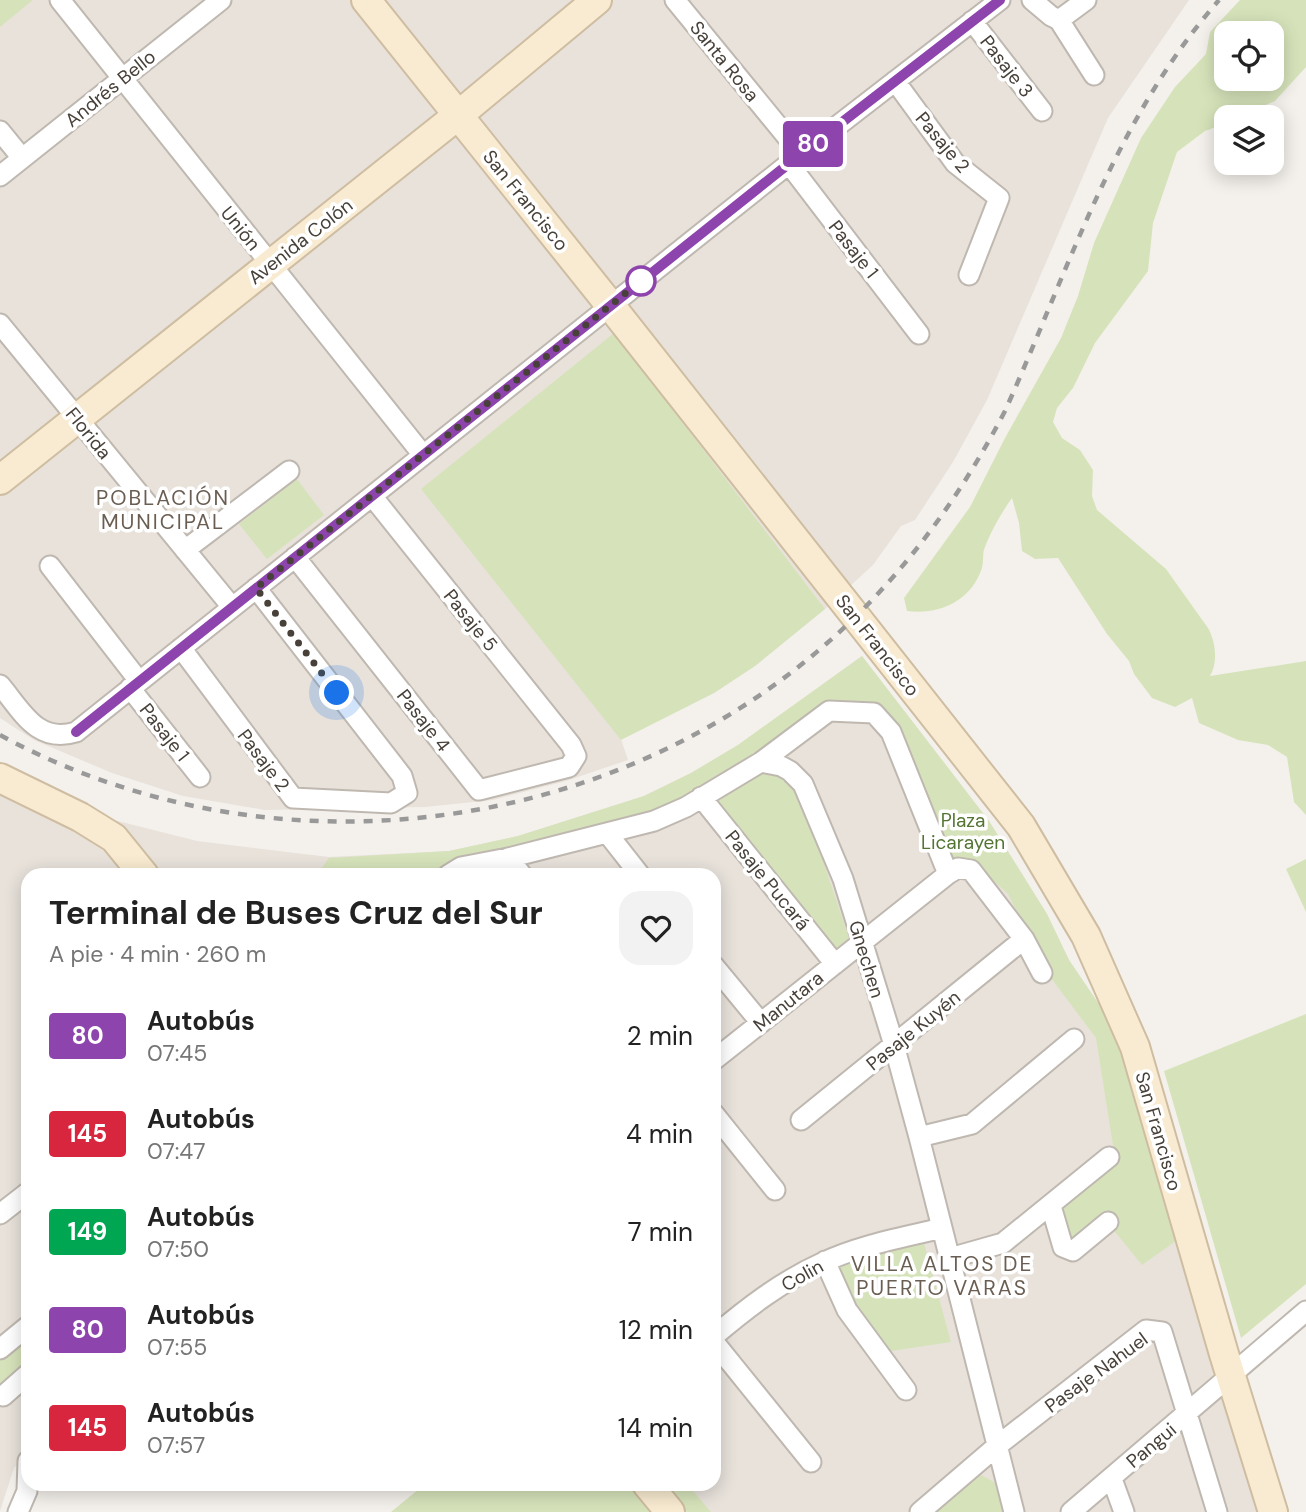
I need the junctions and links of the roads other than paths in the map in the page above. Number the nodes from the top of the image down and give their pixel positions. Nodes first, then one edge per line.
1 (60, 0) edge
2 (220, 0) edge
3 (366, 0) edge
4 (597, 0) edge
5 (675, 0) edge
6 (1032, 0) edge
7 (1086, 0) edge
8 (993, 2) edge
9 (1059, 20) junction
10 (972, 21) junction
11 (1094, 75) dead end
12 (122, 78) junction
13 (895, 81) junction
14 (1042, 111) dead end
15 (458, 115) junction
16 (0, 131) edge
17 (22, 158) junction
18 (795, 159) junction
19 (0, 176) edge
20 (271, 264) junction
21 (969, 275) dead end
22 (610, 305) junction
23 (0, 324) edge
24 (919, 334) dead end
25 (77, 418) junction
26 (423, 455) junction
27 (289, 471) dead end
28 (0, 480) edge
29 (372, 496) junction
30 (185, 550) junction
31 (295, 556) junction
32 (50, 566) dead end
33 (256, 588) junction
34 (232, 607) junction
35 (181, 648) junction
36 (0, 685) edge
37 (135, 685) junction
38 (571, 745) joint
39 (761, 762) junction
40 (200, 776) dead end
41 (0, 778) edge
42 (701, 797) junction
43 (607, 833) junction
44 (509, 858) junction
45 (138, 868) edge
46 (459, 868) edge
47 (517, 868) edge
48 (634, 868) edge
49 (948, 874) junction
50 (1024, 939) junction
51 (862, 942) junction
52 (835, 964) junction
53 (1042, 973) dead end
54 (721, 974) edge
55 (761, 1023) junction
56 (1074, 1039) dead end
57 (894, 1045) junction
58 (721, 1054) edge
59 (801, 1120) dead end
60 (721, 1123) edge
61 (919, 1137) junction
62 (1109, 1157) dead end
63 (775, 1190) dead end
64 (21, 1198) edge
65 (1051, 1206) junction
66 (0, 1214) edge
67 (1108, 1223) dead end
68 (942, 1228) junction
69 (950, 1258) junction
70 (825, 1262) junction
71 (1306, 1311) edge
72 (721, 1330) edge
73 (21, 1332) edge
74 (0, 1349) edge
75 (721, 1351) edge
76 (0, 1371) edge
77 (1231, 1377) junction
78 (21, 1380) edge
79 (906, 1390) dead end
80 (1187, 1414) junction
81 (997, 1446) junction
82 (811, 1462) dead end
83 (1112, 1479) junction
84 (27, 1491) edge
85 (653, 1491) edge
86 (18, 1512) edge
87 (670, 1512) edge
88 (920, 1512) edge
89 (1014, 1512) edge
90 (1071, 1512) edge
91 (1124, 1512) edge
92 (1217, 1512) edge
93 (1273, 1512) edge

1 - 12 street, Unión
2 - 12 street, Andrés Bello
3 - 15 main road, San Francisco
4 - 15 main road, Avenida Colón
5 - 18 street, Santa Rosa
6 - 9 street
7 - 9 street
8 - 10 street
9 - 11 street
10 - 13 street
10 - 14 street, Pasaje 3
12 - 17 street, Andrés Bello
12 - 20 street, Unión
13 - 18 street
13 - 21 street, Pasaje 2
15 - 20 main road, Avenida Colón
15 - 22 main road, San Francisco
16 - 17 street
17 - 19 street, Andrés Bello
18 - 22 street
18 - 24 street, Pasaje 1
20 - 25 main road, Avenida Colón
20 - 26 street, Unión
22 - 26 street
22 - 77 main road, San Francisco
23 - 25 street, Florida
25 - 28 main road, Avenida Colón
25 - 30 street, Florida
26 - 29 street
27 - 30 street
29 - 31 street
29 - 38 street, Pasaje 5
30 - 34 street, Florida
31 - 33 street
31 - 38 street, Pasaje 4
32 - 37 street, Pasaje 1
33 - 34 street
33 - 35 street, Pasaje 2
34 - 35 street
35 - 37 street
36 - 37 street
37 - 40 street, Pasaje 1
39 - 42 street
39 - 49 street
39 - 51 street, Gnechen
41 - 45 main road
42 - 43 street
42 - 52 street, Pasaje Pucará
43 - 44 street
43 - 48 street
44 - 46 street
44 - 47 street
49 - 50 street
49 - 51 street, Manutara
50 - 53 street
50 - 57 street, Pasaje Kuyén
51 - 52 street, Manutara
51 - 57 street, Gnechen
52 - 55 street, Manutara
54 - 55 street
55 - 58 street, Manutara
56 - 61 street
57 - 59 street, Pasaje Kuyén
57 - 61 street, Gnechen
60 - 63 street
61 - 68 street, Gnechen
62 - 65 street
64 - 66 street
65 - 67 street
65 - 69 street
68 - 69 street, Gnechen
68 - 70 street, Colin
69 - 81 street, Gnechen
70 - 72 street, Colin
70 - 79 street
71 - 77 street, Pangui
73 - 74 street
75 - 82 street
76 - 78 street
77 - 80 street, Pangui
77 - 93 main road, San Francisco
80 - 81 street, Pasaje Nahuel
80 - 83 street, Pangui
80 - 92 street
81 - 88 street
81 - 89 street, Gnechen
83 - 90 street, Pangui
83 - 91 street
84 - 86 street
85 - 87 main road

